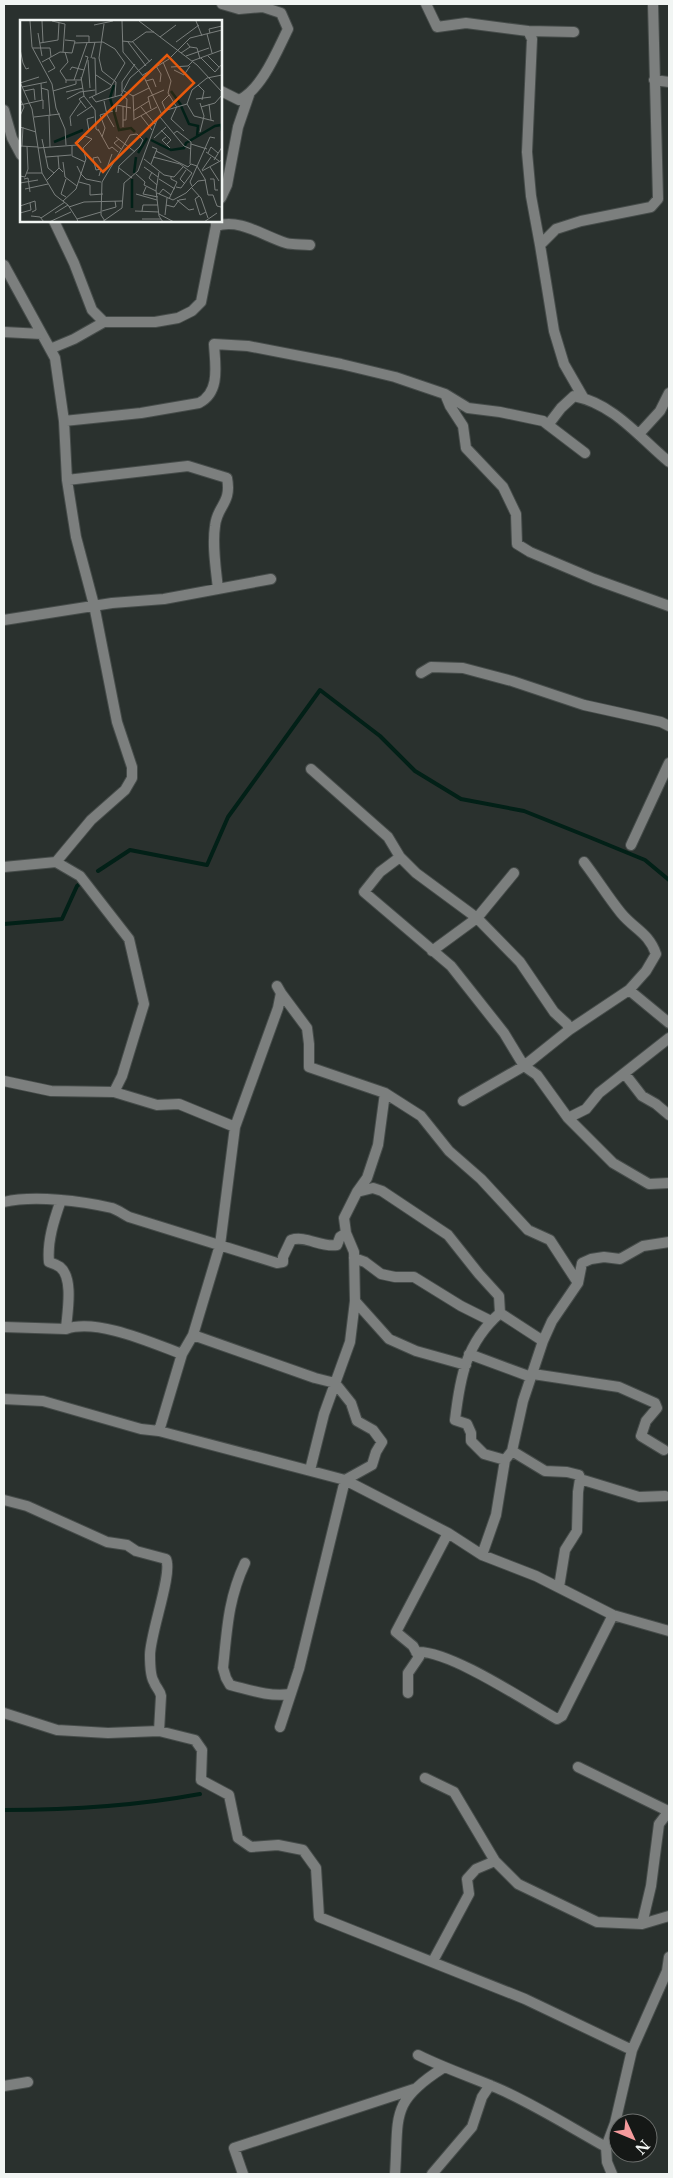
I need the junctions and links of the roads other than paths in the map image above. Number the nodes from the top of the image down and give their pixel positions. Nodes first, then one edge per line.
1 (222, 4) edge
2 (426, 4) edge
3 (653, 4) edge
4 (528, 31) junction
5 (574, 32) dead end
6 (654, 80) junction
7 (669, 82) edge
8 (222, 92) edge
9 (249, 95) junction
10 (4, 110) edge
11 (20, 153) edge
12 (222, 196) edge
13 (54, 222) edge
14 (216, 223) edge
15 (310, 245) dead end
16 (540, 245) junction
17 (4, 265) edge
18 (104, 322) junction
19 (4, 332) edge
20 (42, 334) junction
21 (50, 349) junction
22 (669, 393) edge
23 (445, 394) junction
24 (583, 397) junction
25 (64, 422) junction
26 (548, 425) junction
27 (639, 434) junction
28 (585, 453) dead end
29 (669, 462) edge
30 (67, 480) junction
31 (271, 579) dead end
32 (218, 589) junction
33 (94, 605) junction
34 (669, 606) edge
35 (4, 620) edge
36 (421, 673) dead end
37 (669, 726) edge
38 (669, 763) edge
39 (311, 769) dead end
40 (631, 845) dead end
41 (400, 858) junction
42 (56, 862) junction
43 (584, 862) dead end
44 (4, 867) edge
45 (514, 873) dead end
46 (477, 918) junction
47 (432, 951) junction
48 (629, 990) junction
49 (669, 1023) edge
50 (569, 1030) junction
51 (669, 1038) edge
52 (524, 1066) junction
53 (625, 1074) junction
54 (4, 1081) edge
55 (114, 1092) junction
56 (385, 1093) junction
57 (463, 1101) dead end
58 (669, 1115) edge
59 (568, 1118) junction
60 (235, 1127) junction
61 (669, 1183) edge
62 (358, 1192) junction
63 (61, 1200) junction
64 (4, 1202) edge
65 (346, 1233) junction
66 (669, 1242) edge
67 (220, 1245) junction
68 (354, 1258) junction
69 (578, 1283) junction
70 (355, 1301) junction
71 (500, 1312) junction
72 (491, 1321) junction
73 (4, 1327) edge
74 (66, 1329) junction
75 (193, 1335) junction
76 (543, 1341) junction
77 (182, 1354) junction
78 (469, 1354) junction
79 (466, 1366) junction
80 (532, 1376) junction
81 (335, 1383) junction
82 (4, 1398) edge
83 (159, 1431) junction
84 (664, 1450) dead end
85 (512, 1451) junction
86 (505, 1460) junction
87 (310, 1470) junction
88 (580, 1478) junction
89 (345, 1480) junction
90 (665, 1496) dead end
91 (4, 1500) edge
92 (448, 1533) junction
93 (482, 1555) junction
94 (245, 1563) dead end
95 (559, 1588) junction
96 (612, 1614) junction
97 (669, 1631) edge
98 (416, 1652) junction
99 (408, 1693) dead end
100 (290, 1694) junction
101 (4, 1713) edge
102 (280, 1727) dead end
103 (159, 1731) junction
104 (578, 1766) dead end
105 (425, 1778) dead end
106 (668, 1811) edge
107 (495, 1861) junction
108 (669, 1916) edge
109 (642, 1924) junction
110 (669, 1957) edge
111 (434, 1961) junction
112 (632, 2050) junction
113 (418, 2056) dead end
114 (443, 2068) junction
115 (28, 2082) dead end
116 (490, 2085) junction
117 (4, 2086) edge
118 (414, 2089) junction
119 (606, 2146) junction
120 (243, 2174) edge
121 (395, 2174) edge
122 (432, 2174) edge
123 (612, 2174) edge

1 - 9 street
2 - 4 street
3 - 6 street
4 - 5 street
4 - 16 street
6 - 7 street
6 - 16 street
8 - 9 street
9 - 12 street
10 - 11 street
13 - 18 street
14 - 15 street
14 - 18 street
16 - 24 street
17 - 20 street
18 - 21 street
19 - 20 street
20 - 21 street
21 - 25 street
22 - 27 street
23 - 25 street
23 - 26 street
23 - 34 street
24 - 26 street
24 - 27 street
25 - 30 street
26 - 28 street
27 - 29 street
30 - 32 street
30 - 33 street
31 - 32 street
32 - 33 street
33 - 35 street
33 - 42 street
36 - 37 street
38 - 40 street
39 - 41 street
41 - 46 street
41 - 47 street
42 - 44 street
42 - 55 street
43 - 48 street
45 - 46 street
46 - 47 street
46 - 50 street
47 - 52 street
48 - 49 street
48 - 50 street
50 - 52 street
51 - 53 street
52 - 57 street
52 - 59 street
53 - 58 street
53 - 59 street
54 - 55 street
55 - 60 street
56 - 60 street
56 - 62 street
56 - 69 street
59 - 61 street
60 - 67 street
62 - 65 street
62 - 71 street
63 - 64 street
63 - 67 street
63 - 74 street
65 - 67 street
65 - 68 street
66 - 69 street
67 - 75 street
68 - 70 street
68 - 72 street
69 - 76 street
70 - 79 street
70 - 81 street
71 - 72 street
71 - 76 street
72 - 78 street
73 - 74 street
74 - 77 street
75 - 77 street
75 - 81 street
76 - 80 street
77 - 83 street
78 - 79 street
78 - 80 street
79 - 86 street
80 - 84 street
80 - 85 street
81 - 87 street
81 - 89 street
82 - 83 street
83 - 87 street
85 - 86 street
85 - 88 street
86 - 93 street
87 - 89 street
88 - 90 street
88 - 95 street
89 - 92 street
89 - 100 street
91 - 103 street
92 - 93 street
92 - 98 street
93 - 95 street
94 - 100 street
95 - 96 street
96 - 97 street
96 - 98 street
98 - 99 street
100 - 102 street
101 - 103 street
103 - 111 street
104 - 106 street
105 - 107 street
106 - 109 street
107 - 109 street
107 - 111 street
108 - 109 street
110 - 112 street
111 - 112 street
112 - 119 street
113 - 114 street
114 - 116 street
114 - 118 street
115 - 117 street
116 - 119 street
116 - 122 street
118 - 120 street
118 - 121 street
119 - 123 street

